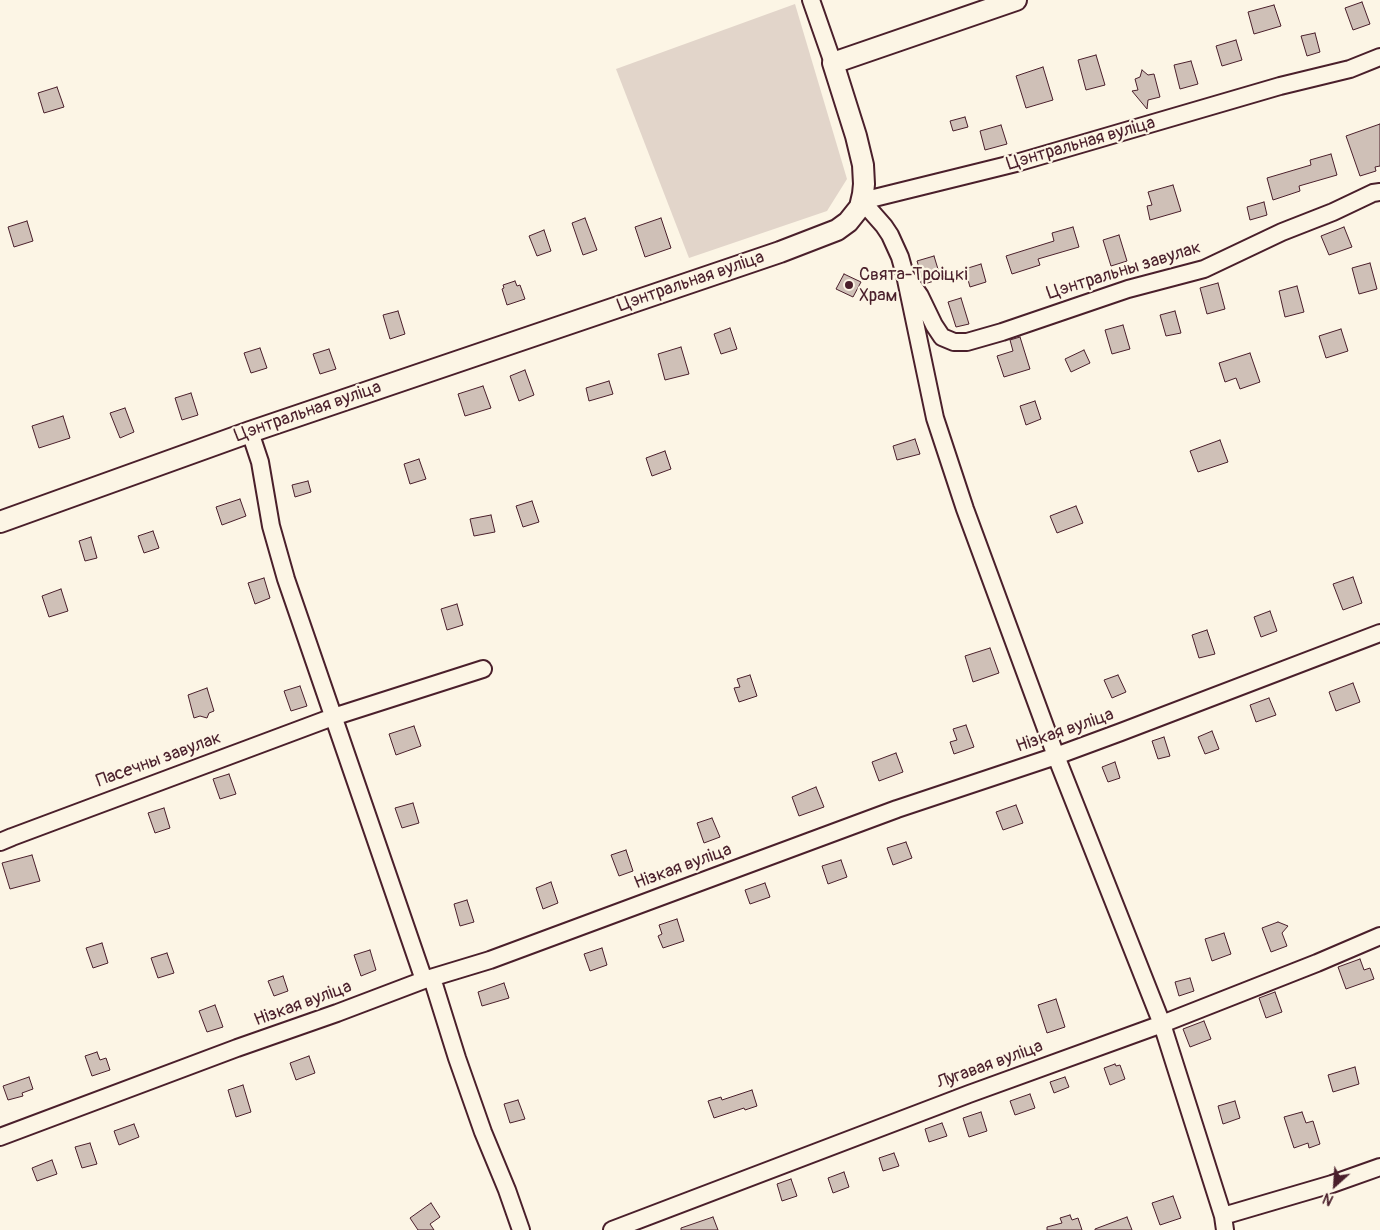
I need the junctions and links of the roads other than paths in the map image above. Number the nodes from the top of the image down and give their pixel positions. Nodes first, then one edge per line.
1 (811, 0) edge
2 (1016, 0) edge
3 (1380, 57) edge
4 (833, 63) junction
5 (1380, 192) edge
6 (862, 201) junction
7 (905, 275) junction
8 (250, 432) junction
9 (0, 522) edge
10 (1380, 633) edge
11 (483, 669) dead end
12 (333, 717) junction
13 (1056, 756) junction
14 (0, 842) edge
15 (1380, 936) edge
16 (428, 979) junction
17 (1162, 1024) junction
18 (0, 1137) edge
19 (1380, 1167) edge
20 (1224, 1223) edge
21 (521, 1230) edge
22 (612, 1230) edge

1 - 4 street
2 - 4 main road
3 - 6 street, Цэнтральная вуліца
4 - 6 main road
5 - 7 street, Цэнтральны завулак
6 - 7 street
6 - 8 main road, Цэнтральная вуліца
7 - 13 street
8 - 9 main road, Цэнтральная вуліца
8 - 12 street
10 - 13 street, Нізкая вуліца
11 - 12 street, Пасечны завулак
12 - 14 street, Пасечны завулак
12 - 16 street
13 - 16 street, Нізкая вуліца
13 - 17 street
15 - 17 street, Лугавая вуліца
16 - 18 street, Нізкая вуліца
16 - 21 street
17 - 20 street
17 - 22 street, Лугавая вуліца
19 - 20 street

